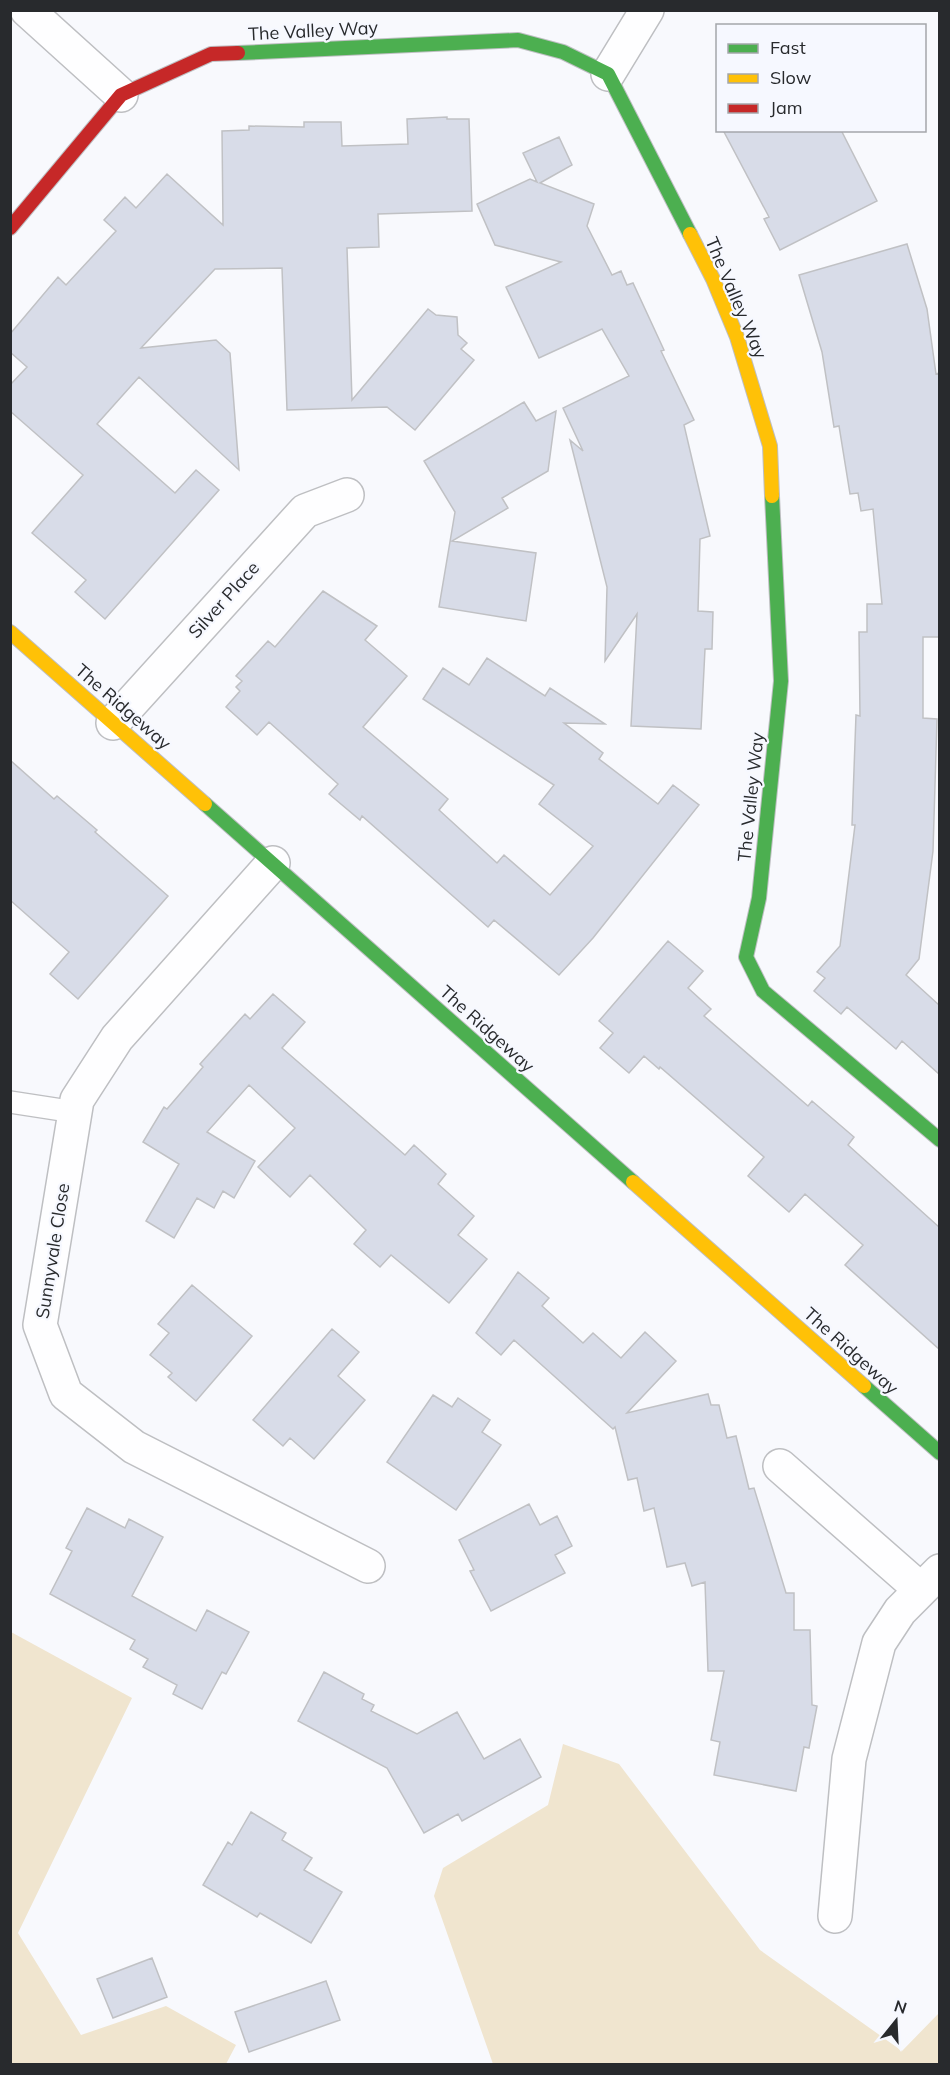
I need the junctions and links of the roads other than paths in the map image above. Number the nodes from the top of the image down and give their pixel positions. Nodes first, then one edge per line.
1 (27, 10) edge
2 (647, 10) edge
3 (608, 74) junction
4 (121, 95) junction
5 (10, 228) edge
6 (347, 495) dead end
7 (10, 632) edge
8 (113, 723) junction
9 (273, 863) junction
10 (10, 1102) edge
11 (75, 1112) junction
12 (939, 1140) edge
13 (939, 1453) edge
14 (780, 1466) dead end
15 (368, 1566) dead end
16 (930, 1580) edge
17 (835, 1916) dead end

1 - 4 street
2 - 3 street
3 - 4 street, The Valley Way
3 - 12 street, The Valley Way
4 - 5 street, The Valley Way
6 - 8 street, Silver Place
7 - 8 street, The Ridgeway
8 - 9 street, The Ridgeway
9 - 11 street, Sunnyvale Close
9 - 13 street, The Ridgeway
10 - 11 lane
11 - 15 street, Sunnyvale Close
14 - 16 street
16 - 17 street

